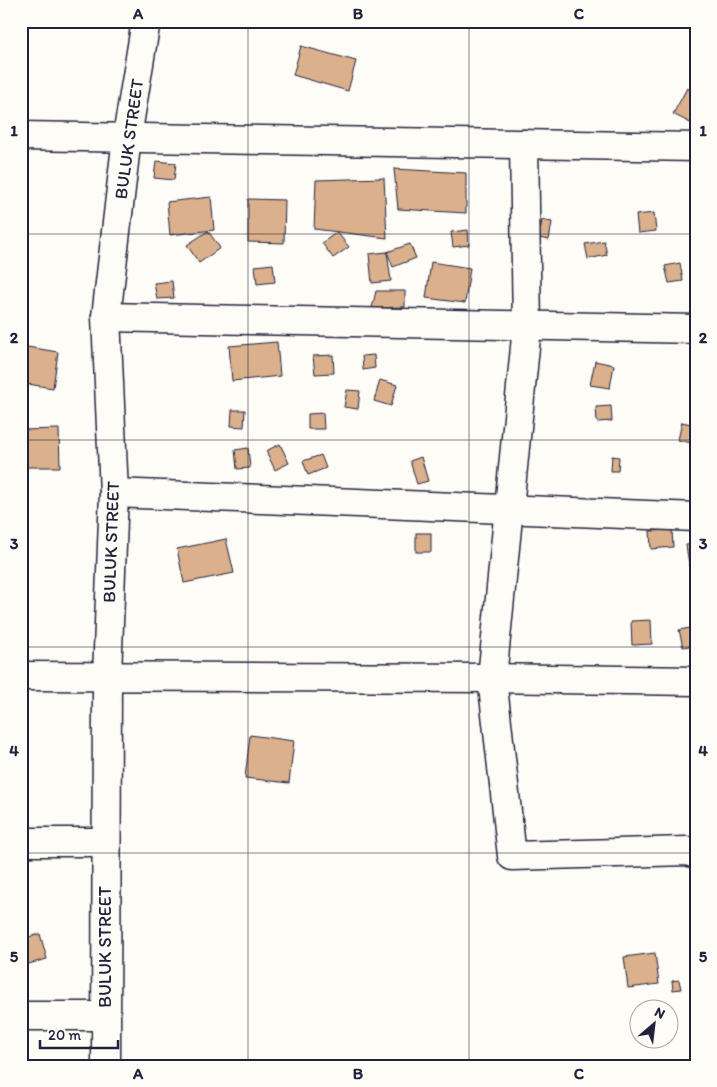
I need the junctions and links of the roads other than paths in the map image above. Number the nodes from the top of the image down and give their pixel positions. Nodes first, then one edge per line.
1 (146, 21) edge
2 (21, 136) edge
3 (127, 137) junction
4 (524, 144) junction
5 (696, 147) edge
6 (106, 317) junction
7 (527, 327) junction
8 (696, 329) edge
9 (114, 493) junction
10 (508, 508) junction
11 (696, 517) edge
12 (21, 676) edge
13 (107, 676) junction
14 (492, 678) junction
15 (696, 681) edge
16 (21, 842) edge
17 (105, 842) junction
18 (696, 854) edge
19 (21, 1016) edge
20 (105, 1016) junction
21 (106, 1066) edge

1 - 3 street, BULUK STREET
2 - 3 street
3 - 4 street
3 - 6 street, BULUK STREET
4 - 5 street
4 - 7 street
6 - 7 street
6 - 9 street, BULUK STREET
7 - 8 street
7 - 10 street
9 - 10 street
9 - 13 street, BULUK STREET
10 - 11 street
10 - 14 street
12 - 13 street
13 - 14 street
13 - 17 street, BULUK STREET
14 - 15 street
14 - 18 street
16 - 17 street
17 - 20 street, BULUK STREET
19 - 20 street
20 - 21 street, BULUK STREET

